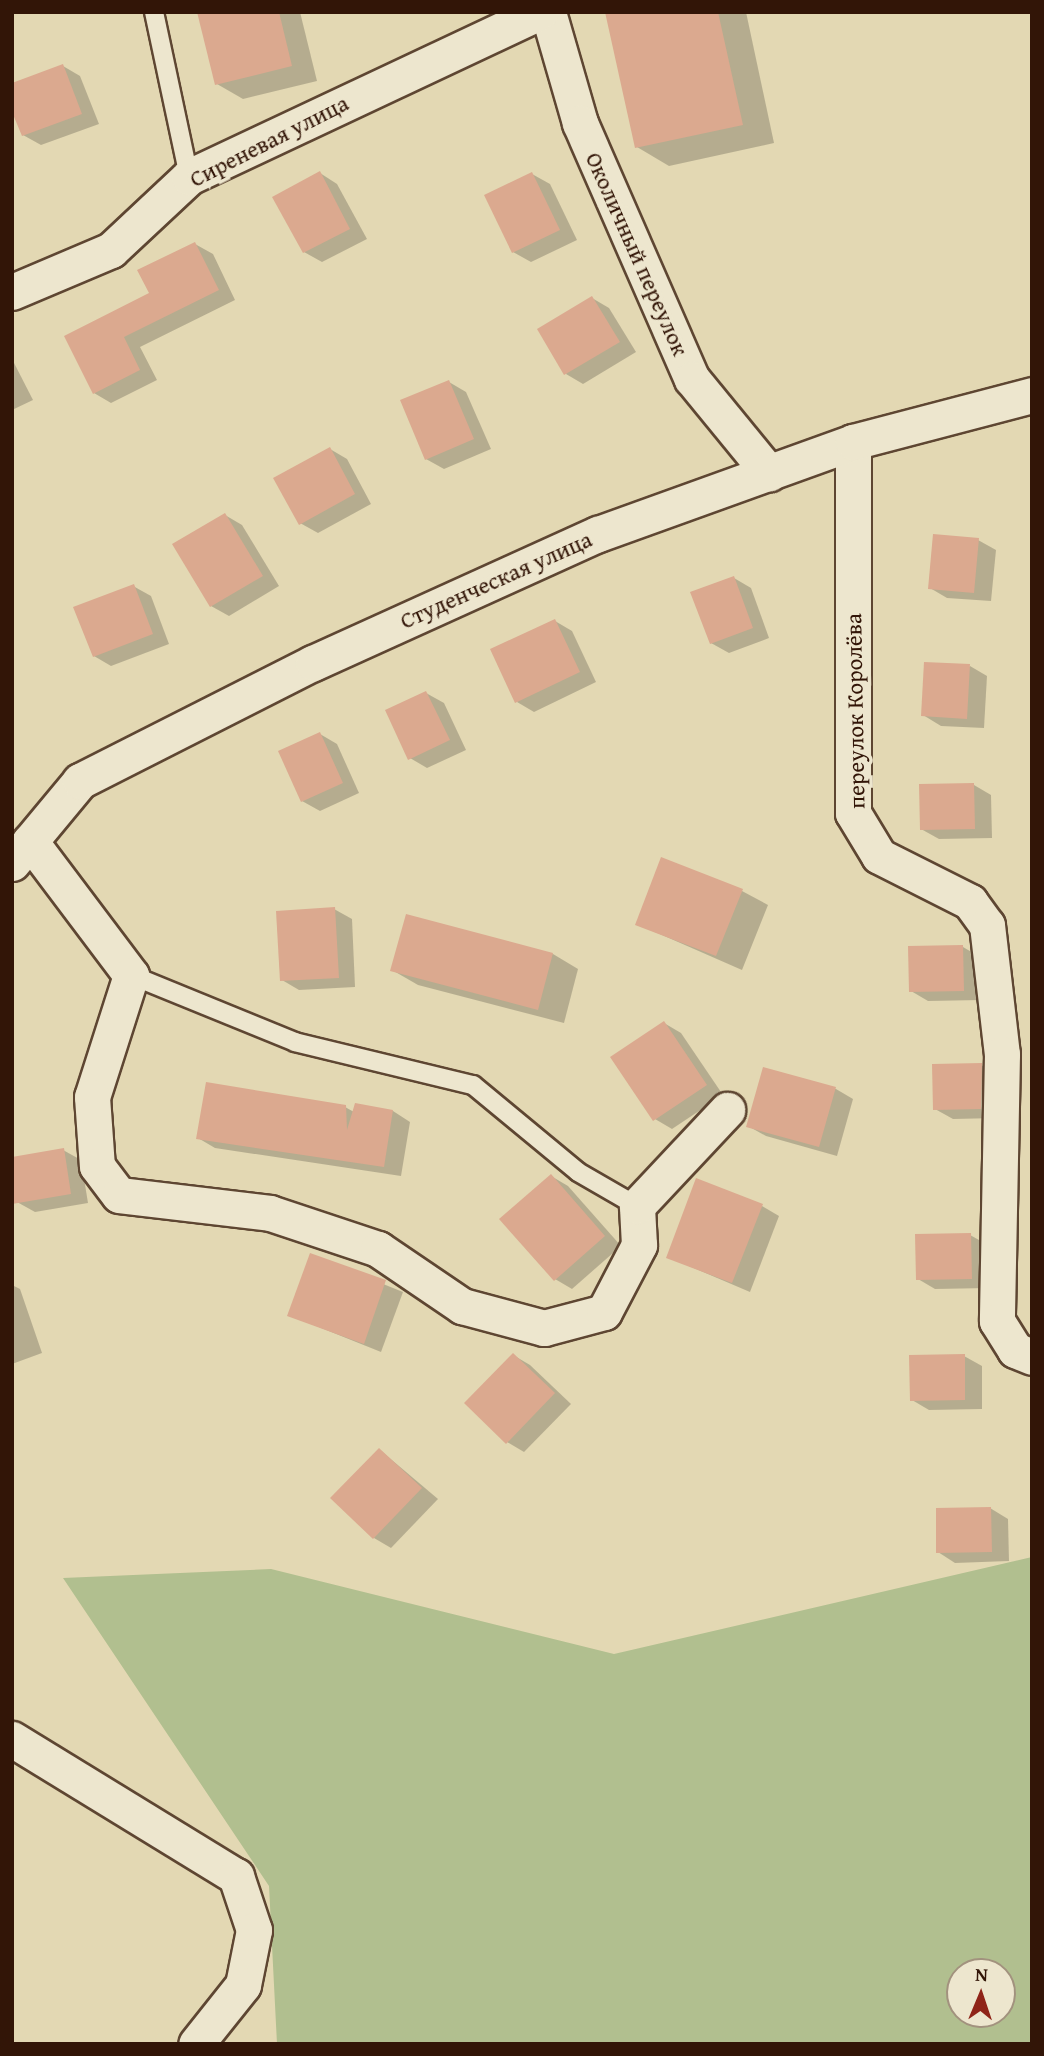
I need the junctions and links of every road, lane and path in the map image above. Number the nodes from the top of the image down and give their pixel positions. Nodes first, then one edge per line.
1 (153, 12) edge
2 (540, 12) edge
3 (548, 12) edge
4 (189, 177) junction
5 (12, 292) edge
6 (1032, 395) edge
7 (853, 442) junction
8 (769, 472) junction
9 (21, 852) edge
10 (131, 975) junction
11 (727, 1110) dead end
12 (637, 1206) junction
13 (1032, 1357) edge
14 (12, 1739) edge
15 (196, 2044) edge

1 - 4 lane
2 - 4 street, Сиреневая улица
3 - 8 street, Околичный переулок
4 - 5 street, Сиреневая улица
6 - 7 street, Студенческая улица
7 - 8 street, Студенческая улица
7 - 13 street, переулок Королёва
8 - 9 street, Студенческая улица
9 - 10 street
10 - 12 lane
10 - 12 street
11 - 12 street
14 - 15 street

